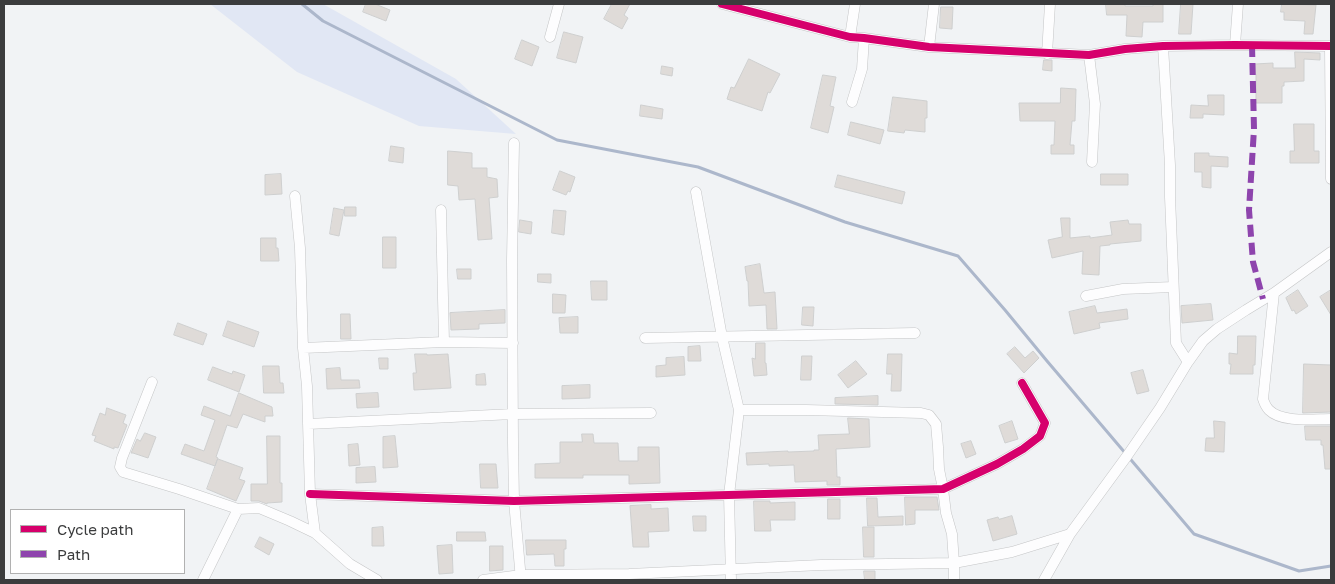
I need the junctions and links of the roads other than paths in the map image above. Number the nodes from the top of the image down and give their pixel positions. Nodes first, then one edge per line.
1 (559, 4) edge
2 (722, 4) edge
3 (855, 4) edge
4 (934, 4) edge
5 (1050, 4) edge
6 (1238, 4) edge
7 (550, 37) dead end
8 (850, 37) junction
9 (864, 38) junction
10 (1235, 45) junction
11 (1163, 46) junction
12 (1330, 46) edge
13 (929, 48) junction
14 (1047, 54) junction
15 (1089, 55) junction
16 (852, 102) dead end
17 (514, 143) dead end
18 (1092, 162) dead end
19 (1331, 179) edge
20 (696, 192) dead end
21 (295, 196) dead end
22 (442, 210) dead end
23 (1331, 252) edge
24 (1173, 287) junction
25 (1274, 293) junction
26 (1086, 296) dead end
27 (915, 333) dead end
28 (722, 337) junction
29 (645, 338) dead end
30 (444, 342) junction
31 (512, 343) junction
32 (303, 348) junction
33 (1188, 362) junction
34 (152, 382) dead end
35 (1022, 383) dead end
36 (739, 410) junction
37 (651, 413) dead end
38 (513, 414) junction
39 (1331, 419) edge
40 (308, 424) junction
41 (943, 489) junction
42 (310, 494) junction
43 (730, 495) junction
44 (514, 500) junction
45 (238, 509) junction
46 (315, 533) junction
47 (1070, 534) junction
48 (954, 563) junction
49 (731, 575) edge
50 (521, 578) edge
51 (203, 580) edge
52 (377, 580) edge
53 (483, 580) edge
54 (954, 580) edge
55 (1044, 580) edge

1 - 7 street
2 - 8 street
3 - 8 street
4 - 13 street
5 - 14 street
6 - 10 street
8 - 9 street
9 - 13 street
9 - 16 street
10 - 11 street
10 - 12 street
11 - 15 street
11 - 24 street
12 - 19 street
13 - 14 street
14 - 15 street
15 - 18 street
17 - 31 street
20 - 28 street
21 - 32 street
22 - 30 street
23 - 25 street
24 - 26 street
24 - 33 street
25 - 33 street
25 - 39 street
27 - 28 street
28 - 29 street
28 - 36 street
30 - 31 street
30 - 32 street
31 - 38 street
32 - 40 street
33 - 47 street
34 - 45 street
35 - 41 street
36 - 41 street
36 - 43 street
37 - 38 street
38 - 40 street
38 - 44 street
40 - 42 street
41 - 43 street
41 - 48 street
42 - 44 street
42 - 46 street
43 - 44 street
43 - 49 street
44 - 50 street
45 - 46 street
45 - 51 street
46 - 52 street
47 - 48 street
47 - 55 street
48 - 49 street
48 - 54 street
49 - 50 street
50 - 53 street

